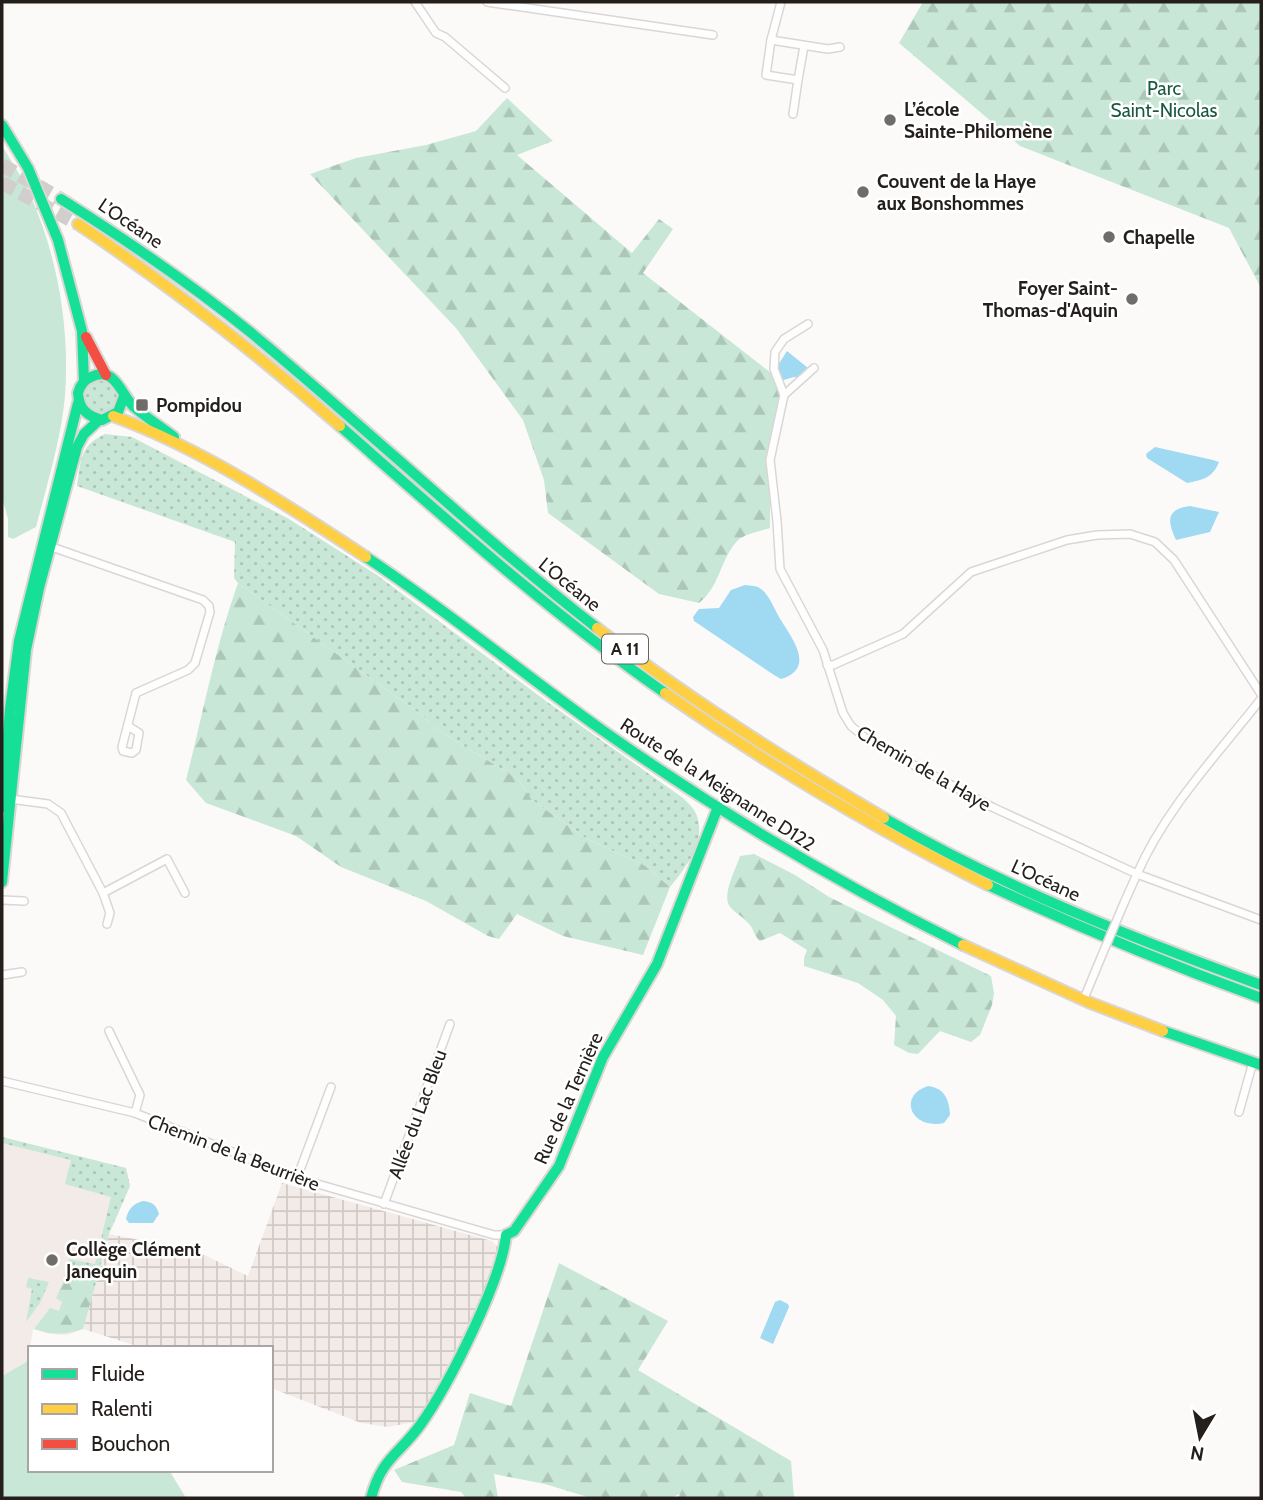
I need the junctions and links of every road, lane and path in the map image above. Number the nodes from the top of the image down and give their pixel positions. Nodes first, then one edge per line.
1 (415, 2) edge
2 (487, 2) edge
3 (781, 2) edge
4 (535, 5) edge
5 (713, 35) dead end
6 (771, 40) junction
7 (804, 46) junction
8 (840, 47) dead end
9 (798, 80) junction
10 (505, 88) dead end
11 (793, 114) dead end
12 (2, 125) edge
13 (61, 199) tunnel mouth
14 (78, 225) tunnel mouth
15 (808, 324) dead end
16 (82, 331) junction
17 (814, 368) dead end
18 (106, 375) junction
19 (84, 381) junction
20 (124, 396) junction
21 (784, 396) junction
22 (78, 403) junction
23 (113, 416) junction
24 (99, 420) junction
25 (198, 455) junction
26 (49, 546) junction
27 (827, 665) junction
28 (1261, 697) edge
29 (128, 726) dead end
30 (10, 799) junction
31 (718, 807) junction
32 (2, 808) edge
33 (4, 835) edge
34 (1137, 874) junction
35 (2, 881) edge
36 (103, 893) junction
37 (185, 893) dead end
38 (2, 900) edge
39 (24, 901) dead end
40 (1261, 920) edge
41 (107, 925) dead end
42 (22, 972) dead end
43 (2, 975) edge
44 (1261, 985) edge
45 (1261, 998) edge
46 (1083, 1001) junction
47 (450, 1024) dead end
48 (108, 1031) dead end
49 (1257, 1064) edge
50 (2, 1081) edge
51 (331, 1087) dead end
52 (1239, 1112) dead end
53 (135, 1113) junction
54 (298, 1178) junction
55 (384, 1204) junction
56 (506, 1235) junction
57 (370, 1498) edge

1 - 10 street
2 - 4 street
3 - 6 street
4 - 5 street
6 - 7 street
6 - 9 street
7 - 8 street
7 - 9 street
9 - 11 street
12 - 16 main road
13 - 44 main road, L’Océane / A 11
14 - 45 main road, L’Océane / A 11
15 - 21 street, Chemin de la Haye
16 - 18 main road
16 - 19 main road
17 - 21 street
18 - 19 main road
18 - 20 main road
19 - 22 main road
20 - 23 main road
20 - 25 main road
21 - 27 street, Chemin de la Haye
22 - 24 main road
22 - 32 main road
23 - 24 main road
23 - 25 main road
24 - 26 main road
25 - 31 main road, Route de la Meignanne D122
26 - 29 street
26 - 30 main road
27 - 28 street
27 - 34 street, Chemin de la Haye
28 - 34 street
30 - 33 main road
30 - 36 street
31 - 46 main road, Route de la Meignanne D122
31 - 56 main road, Rue de la Ternière
33 - 35 main road
34 - 40 street, Chemin de la Haye
34 - 46 street, bridge
36 - 37 street
36 - 41 street
38 - 39 street
42 - 43 street
46 - 49 main road, Route de la Meignanne D122
47 - 55 street, Allée du Lac Bleu
48 - 53 street
49 - 52 street
50 - 53 street, Chemin de la Beurrière
51 - 54 street
53 - 54 street, Chemin de la Beurrière
54 - 55 street, Chemin de la Beurrière
55 - 56 street, Chemin de la Beurrière
56 - 57 main road, Rue de la Ternière

